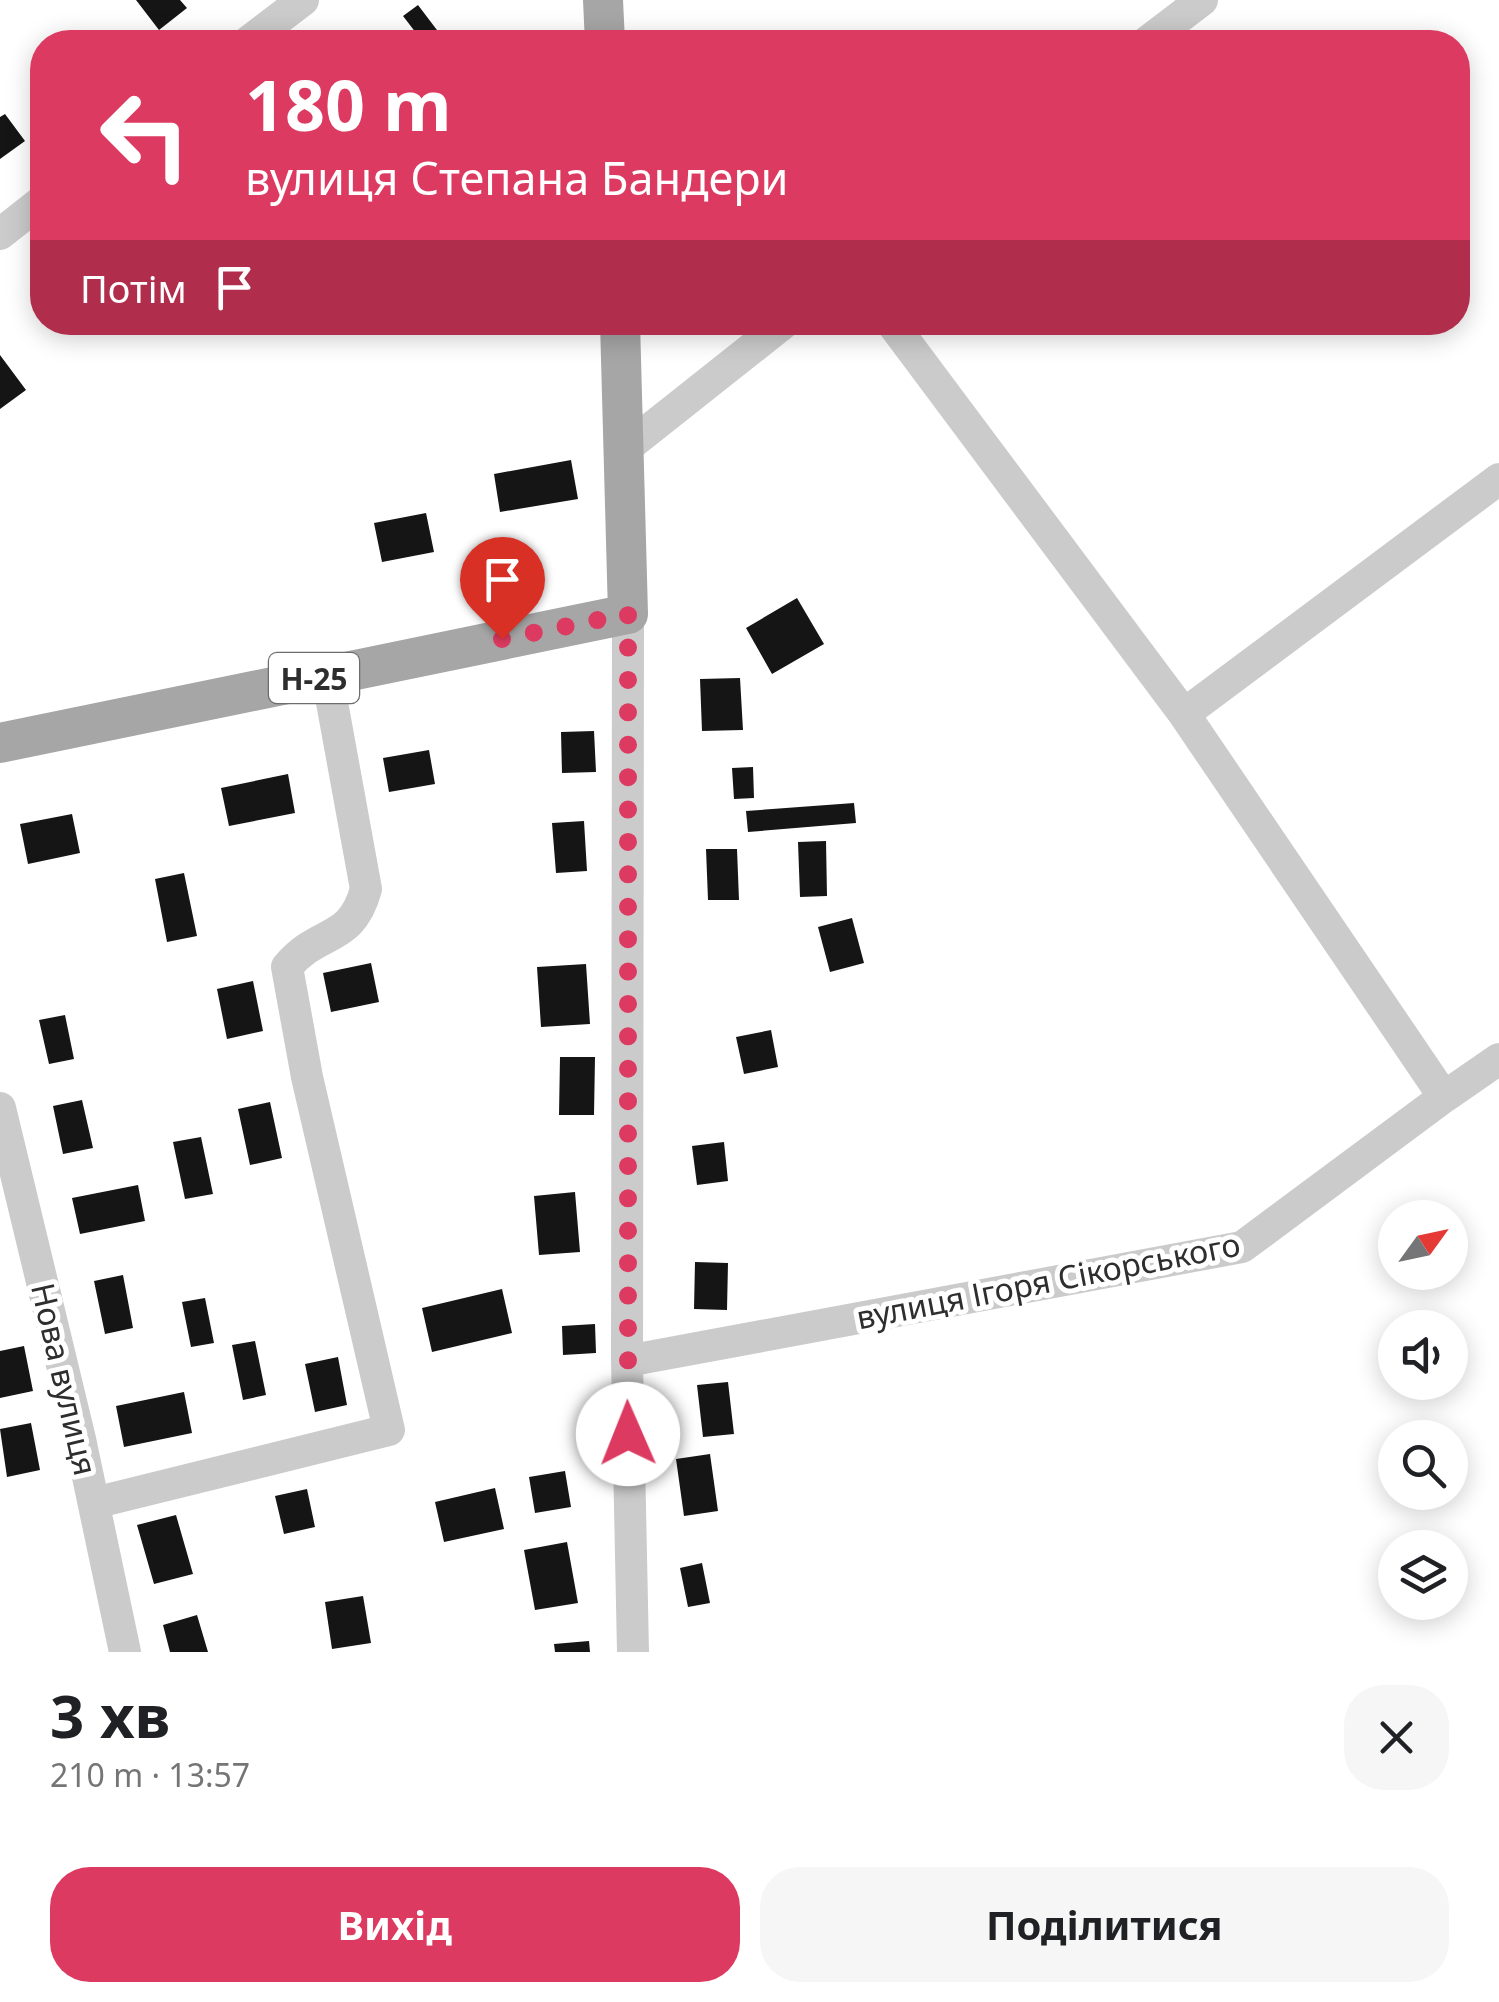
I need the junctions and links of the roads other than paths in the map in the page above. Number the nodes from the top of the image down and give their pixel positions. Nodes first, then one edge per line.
1 (303, 0) edge
2 (602, 0) edge
3 (1202, 0) edge
4 (264, 30) edge
5 (604, 30) edge
6 (1163, 30) edge
7 (30, 210) edge
8 (0, 234) edge
9 (621, 335) edge
10 (769, 335) edge
11 (901, 335) edge
12 (626, 448) junction
13 (1499, 479) edge
14 (628, 614) junction
15 (327, 675) junction
16 (1184, 714) junction
17 (0, 743) edge
18 (1499, 1058) edge
19 (1444, 1097) junction
20 (0, 1108) edge
21 (627, 1361) junction
22 (94, 1503) junction
23 (124, 1652) edge
24 (633, 1652) edge

1 - 4 street
2 - 5 main road
3 - 6 street
7 - 8 street
9 - 12 main road
10 - 12 street
11 - 16 street
12 - 14 main road
13 - 16 street
14 - 15 main road, Н-25
14 - 21 street
15 - 17 main road, Н-25
15 - 22 street
16 - 19 street
18 - 19 street, вулиця Ігоря Сікорського
19 - 21 street, вулиця Ігоря Сікорського
20 - 22 street, Нова вулиця
21 - 24 street
22 - 23 street, Нова вулиця

